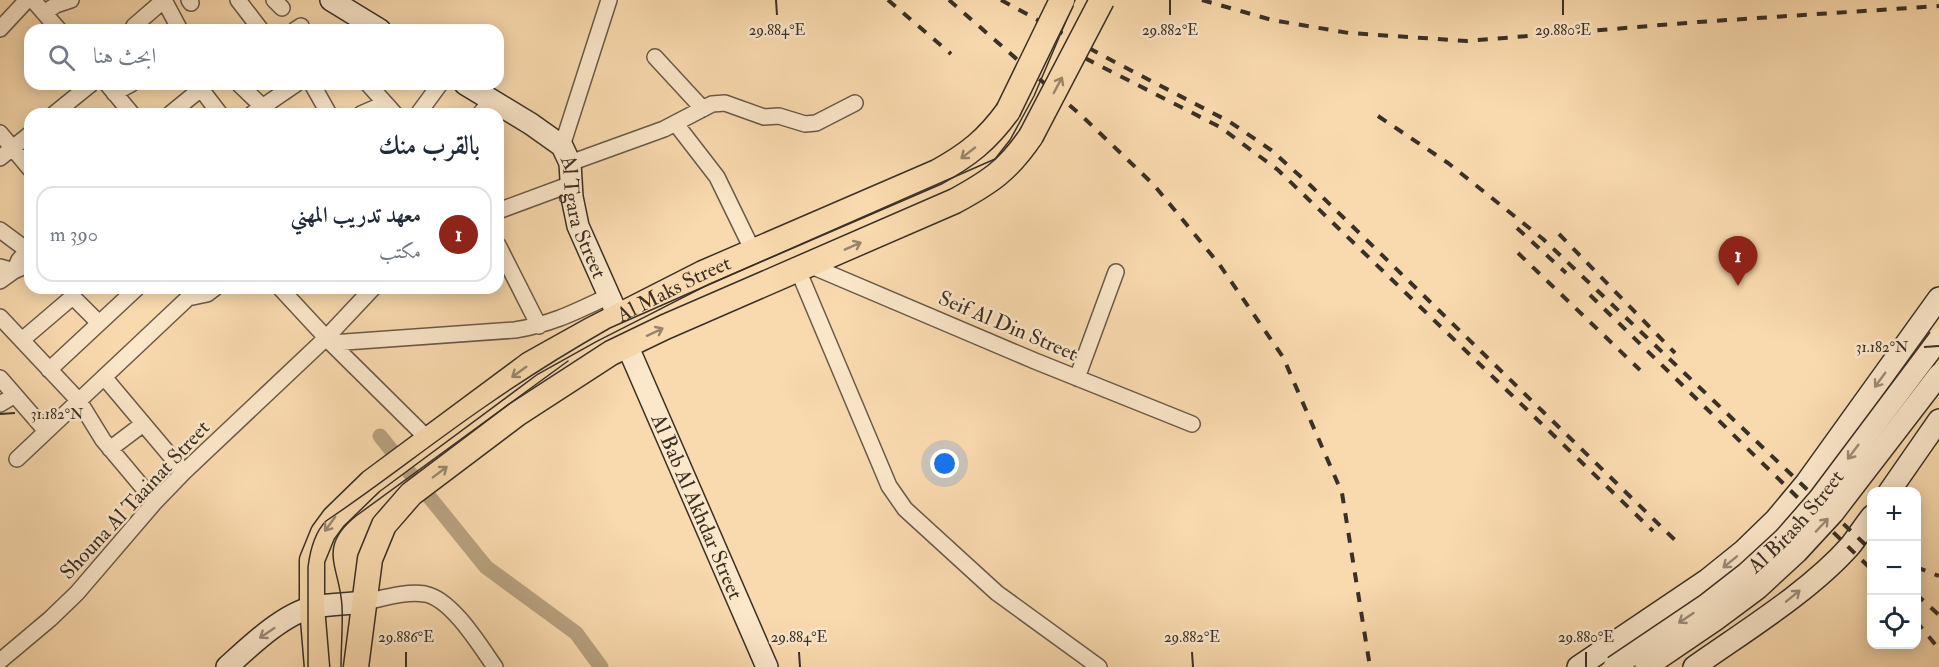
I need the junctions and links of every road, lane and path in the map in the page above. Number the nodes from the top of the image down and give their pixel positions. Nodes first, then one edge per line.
1 (27, 0) edge
2 (33, 0) edge
3 (71, 0) edge
4 (164, 0) edge
5 (238, 0) edge
6 (331, 0) edge
7 (609, 0) edge
8 (1062, 0) edge
9 (1102, 0) edge
10 (44, 13) junction
11 (54, 24) edge
12 (136, 24) edge
13 (177, 24) edge
14 (256, 24) edge
15 (369, 24) edge
16 (0, 29) edge
17 (655, 57) dead end
18 (84, 90) edge
19 (111, 90) edge
20 (244, 90) edge
21 (289, 90) edge
22 (315, 90) edge
23 (373, 90) edge
24 (436, 90) edge
25 (470, 90) edge
26 (855, 103) dead end
27 (485, 107) edge
28 (61, 108) edge
29 (122, 108) edge
30 (177, 108) edge
31 (215, 108) edge
32 (259, 108) edge
33 (267, 108) edge
34 (326, 108) edge
35 (389, 108) edge
36 (422, 108) edge
37 (703, 109) junction
38 (504, 118) edge
39 (676, 124) junction
40 (0, 133) edge
41 (24, 139) edge
42 (12, 148) junction
43 (566, 155) junction
44 (0, 159) edge
45 (24, 162) edge
46 (571, 184) junction
47 (504, 209) edge
48 (0, 230) edge
49 (24, 250) edge
50 (753, 251) junction
51 (24, 257) edge
52 (504, 257) edge
53 (803, 268) junction
54 (7, 269) edge
55 (1116, 272) dead end
56 (0, 281) edge
57 (130, 294) edge
58 (207, 294) edge
59 (287, 294) edge
60 (369, 294) edge
61 (1939, 298) edge
62 (613, 306) junction
63 (0, 317) edge
64 (99, 322) junction
65 (539, 326) junction
66 (1939, 339) edge
67 (22, 340) junction
68 (329, 341) junction
69 (627, 345) junction
70 (49, 370) junction
71 (1939, 375) edge
72 (104, 377) junction
73 (0, 378) edge
74 (1077, 378) junction
75 (15, 395) junction
76 (79, 401) junction
77 (0, 404) edge
78 (1939, 420) edge
79 (143, 424) junction
80 (1192, 424) dead end
81 (46, 431) junction
82 (428, 439) junction
83 (110, 449) junction
84 (17, 459) dead end
85 (184, 472) junction
86 (1892, 487) edge
87 (155, 502) junction
88 (1867, 523) edge
89 (365, 602) junction
90 (312, 607) junction
91 (0, 661) edge
92 (227, 667) edge
93 (316, 667) edge
94 (356, 667) edge
95 (495, 667) edge
96 (767, 667) edge
97 (1099, 667) edge
98 (1578, 667) edge
99 (1614, 667) edge
100 (1646, 667) edge
101 (1694, 667) edge

1 - 16 street
2 - 10 street
3 - 10 street
4 - 12 street
4 - 13 street
5 - 14 street
6 - 15 street
7 - 43 street
8 -> 50 main road, Al Maks Street, bridge
53 -> 9 main road, Al Maks Street, bridge
10 - 11 street
17 - 37 street
18 - 28 street
19 - 29 street
20 - 32 street
21 - 33 street
22 - 34 street
23 - 35 street
24 - 36 street
25 - 27 street, Al Tgara Street
26 - 37 street
30 - 31 street
37 - 39 street
38 - 43 street, Al Tgara Street
39 - 43 street
39 - 50 street
40 - 42 street
41 - 42 street
42 - 44 street
42 - 45 street
43 - 46 street, Al Tgara Street
46 - 47 street
46 - 62 street, Al Tgara Street
48 - 49 street
50 - 62 main road, Al Maks Street
51 - 54 street
52 - 65 street
69 -> 53 main road, Al Maks Street
53 - 74 street, Seif Al Din Street
53 - 97 street
54 - 56 street
55 - 74 street
57 - 64 street
58 - 72 street
59 - 68 street
60 - 68 street, Shouna Al Taainat Street
61 -> 98 street
62 - 65 street
62 -> 82 main road, Al Maks Street
63 - 67 street
64 - 67 street
64 - 70 street
65 - 68 street
66 -> 99 street, Al Bitash Street, bridge
67 - 70 street
68 - 82 street
68 - 85 street, Shouna Al Taainat Street
89 -> 69 main road, Al Maks Street
69 - 96 street, Al Bab Al Akhdar Street
70 - 76 street
100 -> 71 street, Al Bitash Street, bridge
72 - 76 street
72 - 79 street
73 - 75 street
74 - 80 street, Seif Al Din Street
75 - 77 street
75 - 81 street
76 - 81 street
76 - 83 street
78 - 86 street
79 - 83 street
79 - 85 street
81 - 84 street
82 -> 90 main road, Al Maks Street
83 - 87 street
85 - 87 street, Shouna Al Taainat Street
87 - 91 street, Shouna Al Taainat Street
101 -> 88 street
89 - 90 street
89 - 94 main road, Al Maks Street
89 - 95 street
90 -> 92 street
90 - 93 main road, Al Maks Street

